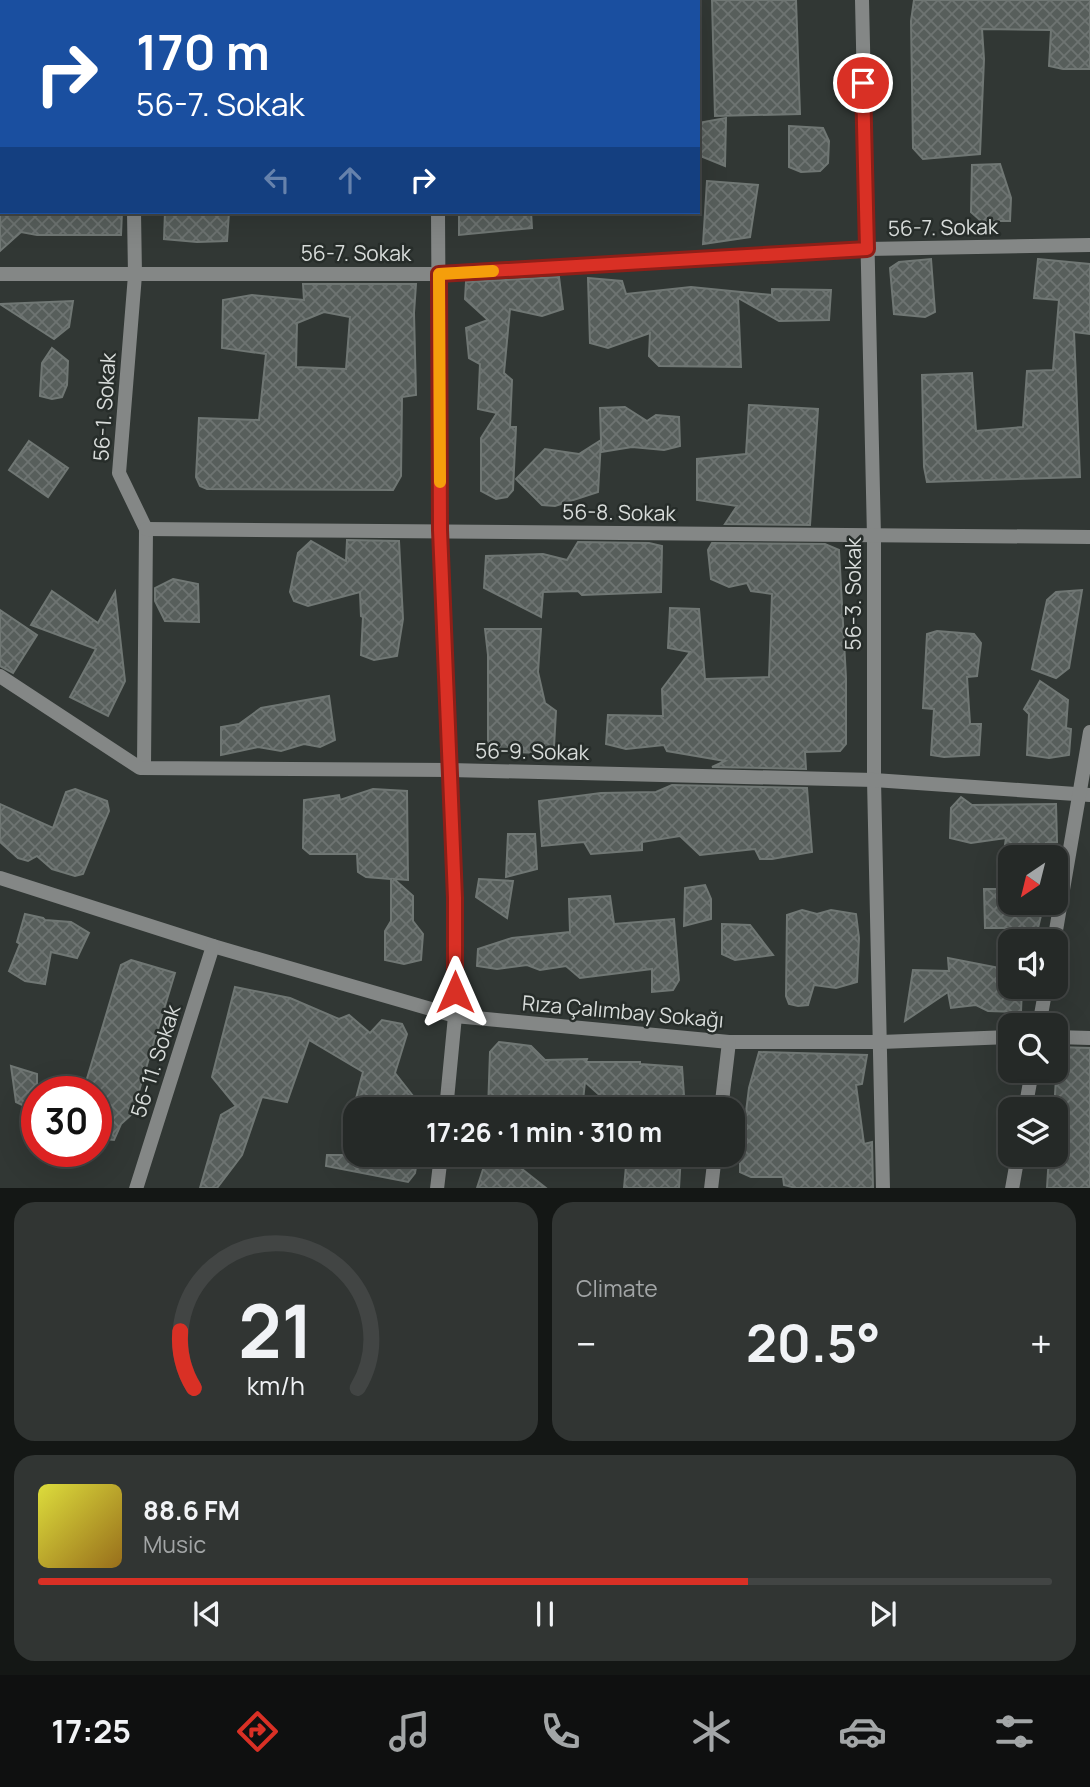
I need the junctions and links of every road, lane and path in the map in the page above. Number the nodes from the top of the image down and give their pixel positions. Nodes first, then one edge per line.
1 (862, 0) edge
2 (134, 214) edge
3 (438, 214) edge
4 (1090, 245) edge
5 (867, 249) junction
6 (0, 274) edge
7 (439, 274) junction
8 (135, 275) junction
9 (146, 529) junction
10 (440, 530) junction
11 (874, 537) junction
12 (1090, 537) edge
13 (0, 676) edge
14 (1090, 732) edge
15 (144, 767) junction
16 (450, 770) junction
17 (874, 779) junction
18 (1085, 794) edge
19 (0, 878) edge
20 (1057, 929) edge
21 (214, 946) junction
22 (455, 1016) junction
23 (998, 1037) edge
24 (1068, 1037) edge
25 (1090, 1038) edge
26 (729, 1042) junction
27 (881, 1042) junction
28 (447, 1097) edge
29 (723, 1097) edge
30 (440, 1167) edge
31 (714, 1167) edge
32 (1016, 1167) edge
33 (136, 1188) edge
34 (438, 1188) edge
35 (711, 1188) edge
36 (883, 1188) edge
37 (1012, 1188) edge

1 - 5 street, 56-3. Sokak
2 - 8 street, 56-1. Sokak
3 - 7 street
4 - 5 street, 56-7. Sokak
5 - 7 street, 56-7. Sokak
5 - 11 street, 56-3. Sokak
6 - 8 street, 56-7. Sokak
7 - 8 street, 56-7. Sokak
7 - 10 street
8 - 9 street, 56-1. Sokak
9 - 10 street, 56-8. Sokak
9 - 15 street, 56-1. Sokak
10 - 11 street, 56-8. Sokak
10 - 16 street
11 - 12 street, 56-8. Sokak
11 - 17 street, 56-3. Sokak
13 - 15 street, 56-9. Sokak
14 - 18 street
15 - 16 street, 56-9. Sokak
16 - 17 street, 56-9. Sokak
16 - 22 street
17 - 18 street, 56-9. Sokak
17 - 27 street, 56-3. Sokak
18 - 20 street
19 - 21 street, Rıza Çalımbay Sokağı
21 - 22 street, Rıza Çalımbay Sokağı
21 - 33 street, 56-11. Sokak
22 - 26 street, Rıza Çalımbay Sokağı
22 - 28 street
23 - 27 street, Rıza Çalımbay Sokağı
24 - 25 street
26 - 27 street, Rıza Çalımbay Sokağı
26 - 29 street
27 - 36 street, 56-3. Sokak
30 - 34 street
31 - 35 street
32 - 37 street

